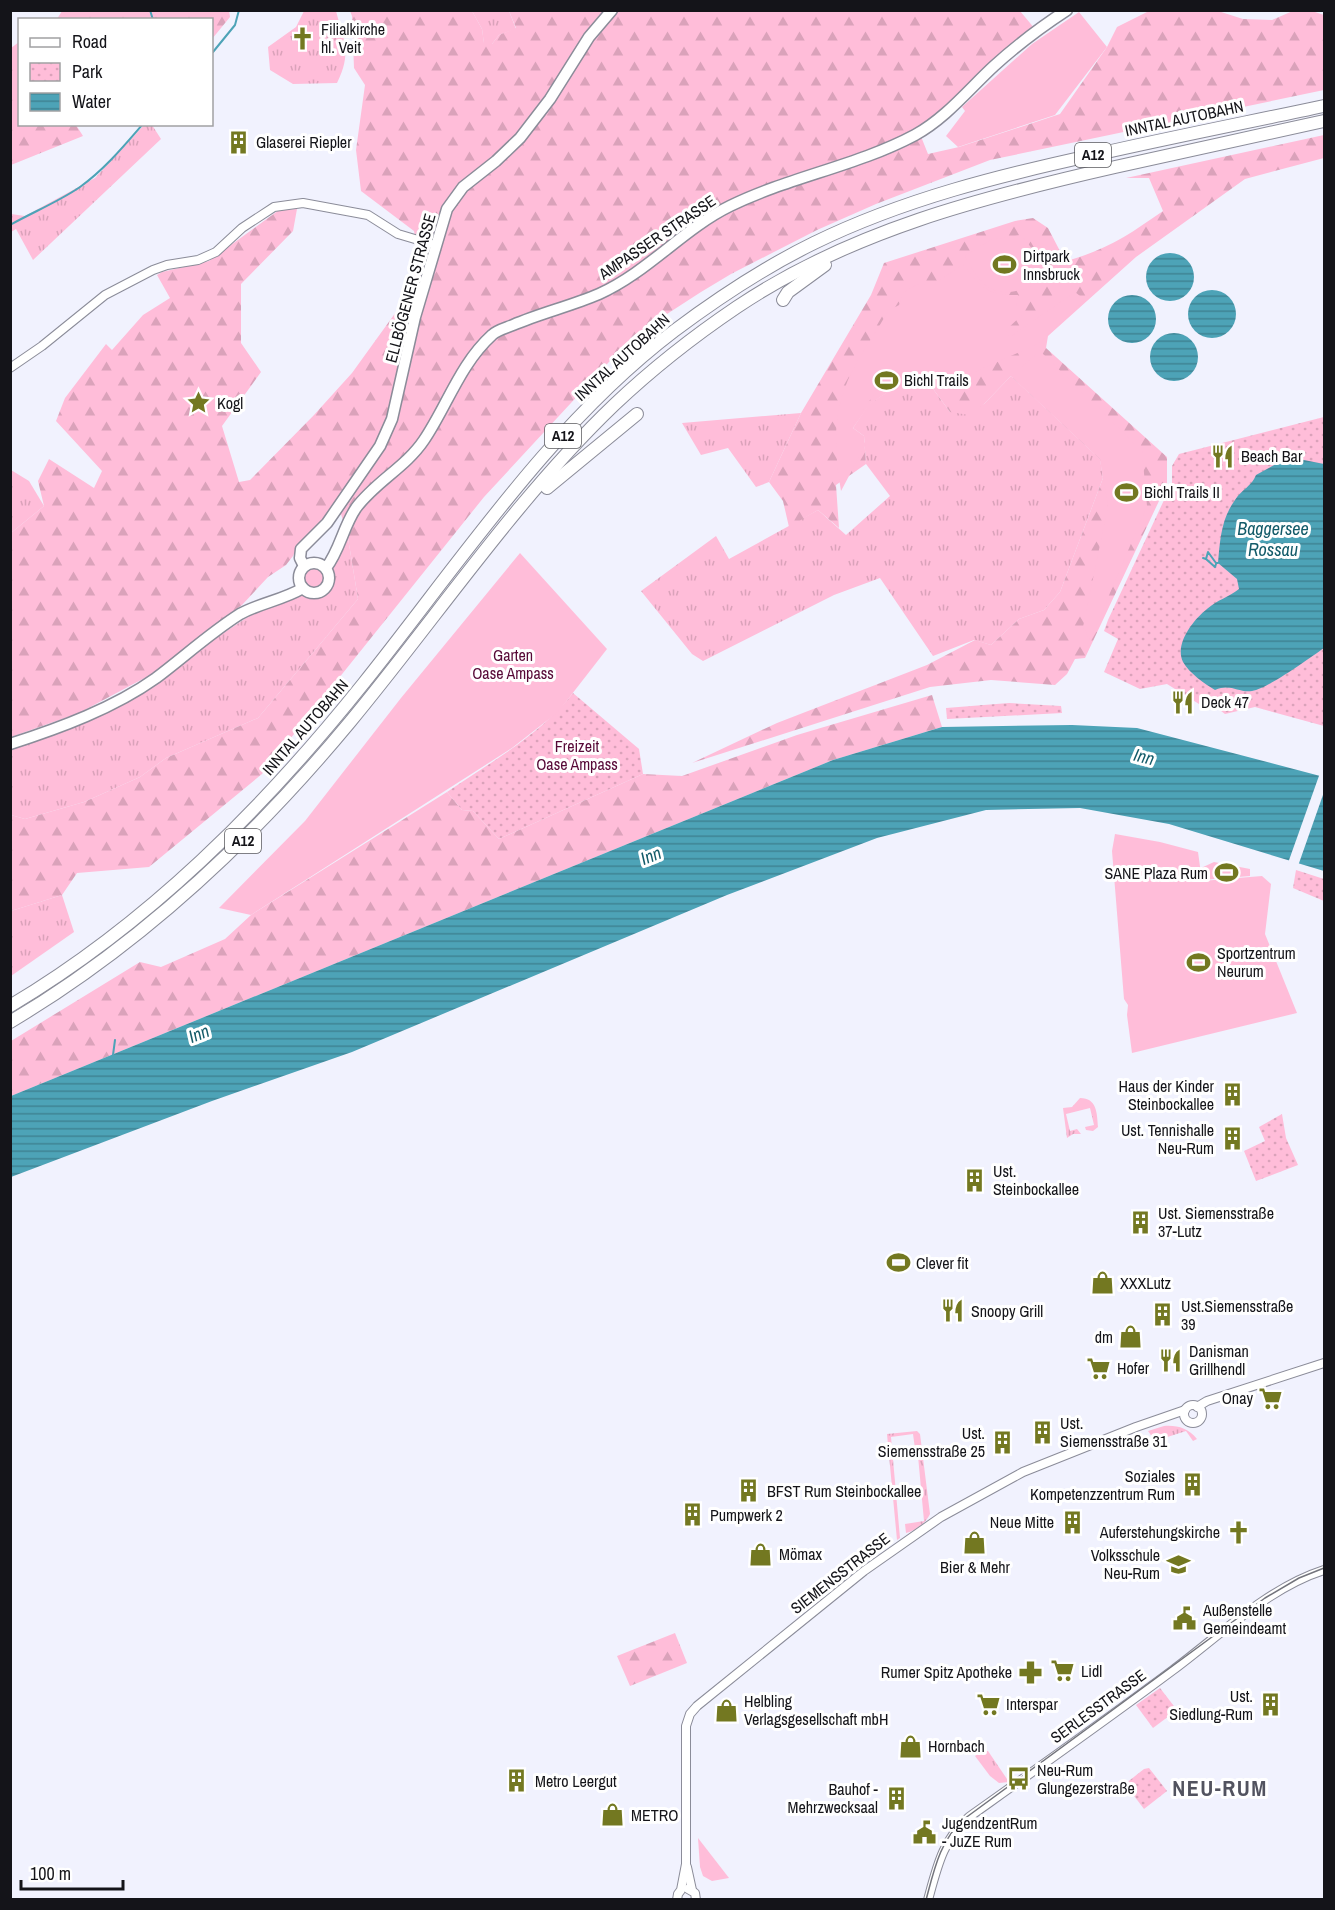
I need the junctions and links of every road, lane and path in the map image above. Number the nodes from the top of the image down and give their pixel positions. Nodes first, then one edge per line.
1 (612, 10) edge
2 (1067, 10) edge
3 (1324, 106) edge
4 (1324, 121) edge
5 (435, 245) junction
6 (841, 250) junction
7 (783, 300) dead end
8 (10, 368) edge
9 (637, 414) dead end
10 (520, 509) junction
11 (304, 566) junction
12 (326, 568) junction
13 (303, 588) junction
14 (10, 744) edge
15 (10, 1006) edge
16 (10, 1022) edge
17 (1324, 1362) edge
18 (1200, 1411) junction
19 (1185, 1414) junction
20 (1324, 1570) edge
21 (686, 1864) junction
22 (681, 1890) junction
23 (692, 1890) junction
24 (677, 1899) edge
25 (696, 1899) edge
26 (928, 1899) edge

1 - 5 main road, ELLBÖGENER STRASSE
2 - 12 main road, AMPASSER STRASSE
3 - 15 highway, INNTAL AUTOBAHN / A12
4 - 6 highway, INNTAL AUTOBAHN / A12
5 - 8 street
5 - 11 main road, ELLBÖGENER STRASSE
6 - 7 highway
6 - 10 highway, INNTAL AUTOBAHN / A12
9 - 10 highway
10 - 16 highway, INNTAL AUTOBAHN / A12
11 - 12 main road
11 - 13 main road
12 - 13 main road
13 - 14 main road
17 - 18 street
18 - 19 street
18 - 19 street
19 - 21 street, SIEMENSSTRASSE
20 - 26 street, SERLESSTRASSE
21 - 22 street, SIEMENSSTRASSE
21 - 23 street, SIEMENSSTRASSE
22 - 23 street
22 - 24 street, SIEMENSSTRASSE
23 - 25 street, SIEMENSSTRASSE

